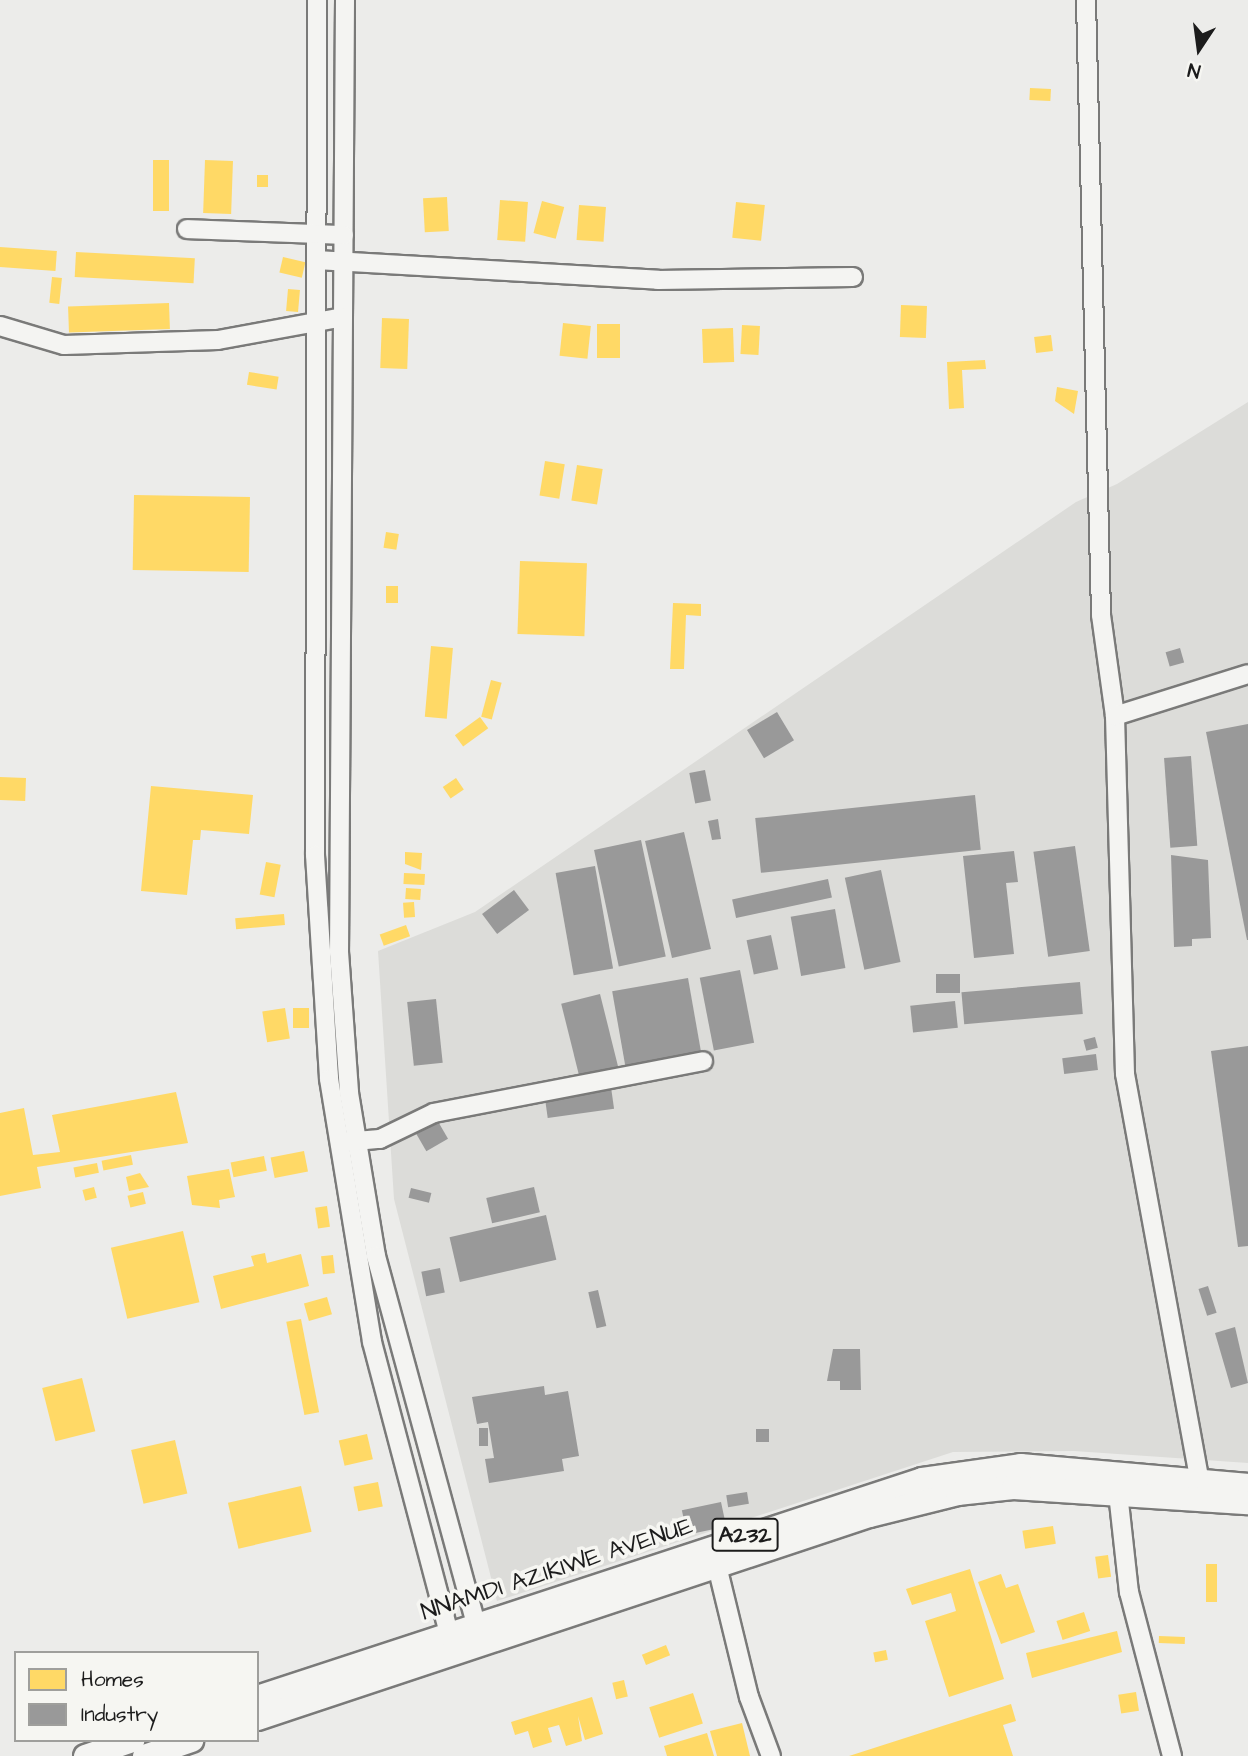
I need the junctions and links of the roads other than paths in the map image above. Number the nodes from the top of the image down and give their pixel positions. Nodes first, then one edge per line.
1 (317, 0) edge
2 (345, 0) edge
3 (1086, 0) edge
4 (187, 229) dead end
5 (316, 234) junction
6 (344, 235) junction
7 (316, 260) junction
8 (344, 262) junction
9 (853, 277) dead end
10 (343, 317) junction
11 (316, 320) junction
12 (0, 326) edge
13 (1248, 674) edge
14 (1115, 716) junction
15 (704, 1061) dead end
16 (354, 1141) junction
17 (336, 1143) junction
18 (1248, 1485) edge
19 (1202, 1492) junction
20 (1118, 1493) junction
21 (1248, 1502) edge
22 (717, 1566) junction
23 (476, 1624) junction
24 (449, 1633) junction
25 (259, 1697) edge
26 (259, 1717) edge
27 (126, 1742) edge
28 (185, 1742) edge
29 (85, 1756) edge
30 (144, 1756) edge
31 (771, 1756) edge
32 (1172, 1756) edge

1 - 5 street
2 - 6 street
3 - 14 street
4 - 5 street
5 - 6 street
5 - 7 street
6 - 8 street
7 - 8 street
7 - 11 street
8 - 9 street
8 - 10 street
10 - 11 street
10 - 16 street
11 - 12 street
11 - 17 street
13 - 14 street
14 - 19 street
15 - 16 street
16 - 17 street
16 - 23 street
17 - 24 street
18 - 19 main road, NNAMDI AZIKIWE AVENUE / A232
19 - 20 main road, NNAMDI AZIKIWE AVENUE / A232
19 - 21 main road, NNAMDI AZIKIWE AVENUE / A232
19 - 23 main road, NNAMDI AZIKIWE AVENUE / A232
20 - 22 main road, NNAMDI AZIKIWE AVENUE / A232
20 - 32 street
22 - 26 main road, NNAMDI AZIKIWE AVENUE / A232
22 - 31 street
23 - 24 main road, NNAMDI AZIKIWE AVENUE / A232
24 - 25 main road, NNAMDI AZIKIWE AVENUE / A232
27 - 29 main road
28 - 30 main road

